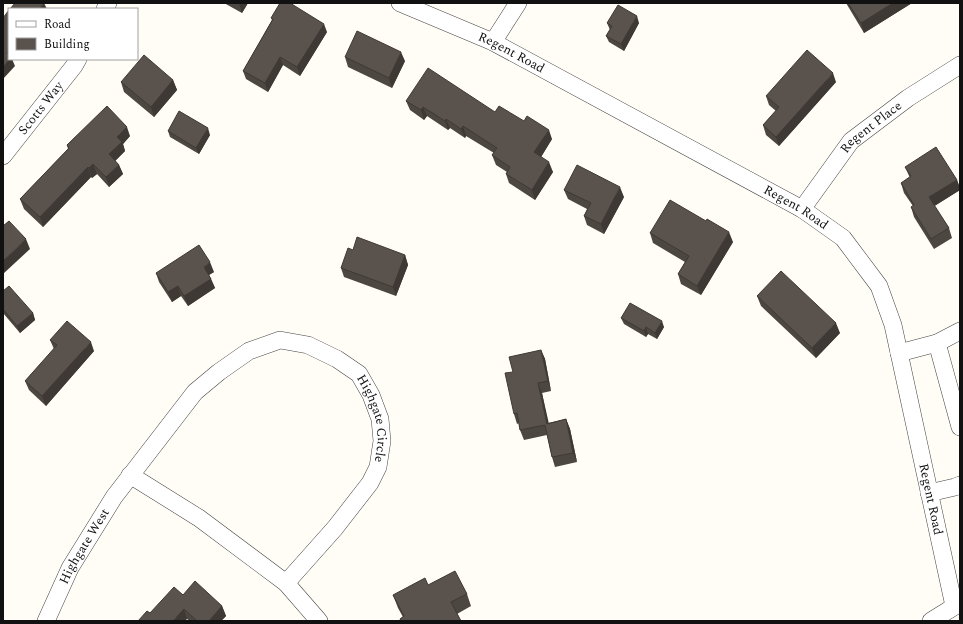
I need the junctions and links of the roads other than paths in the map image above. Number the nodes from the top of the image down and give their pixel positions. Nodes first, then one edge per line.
1 (400, 3) edge
2 (518, 3) edge
3 (494, 42) junction
4 (77, 60) edge
5 (960, 65) edge
6 (3, 156) edge
7 (802, 209) junction
8 (960, 331) edge
9 (937, 343) junction
10 (899, 353) junction
11 (960, 427) edge
12 (130, 475) junction
13 (960, 485) edge
14 (929, 492) junction
15 (286, 583) junction
16 (957, 604) edge
17 (46, 621) edge
18 (319, 621) edge
19 (931, 621) edge

1 - 3 street, Regent Road
2 - 3 street
3 - 7 street, Regent Road
4 - 6 street, Scotts Way
5 - 7 street, Regent Place
7 - 10 street, Regent Road
8 - 9 street
9 - 10 street
9 - 11 street
10 - 14 street, Regent Road
12 - 15 street
12 - 15 street, Highgate Circle
12 - 17 street, Highgate West
13 - 14 street
14 - 16 street, Regent Road
15 - 18 street
16 - 19 street

